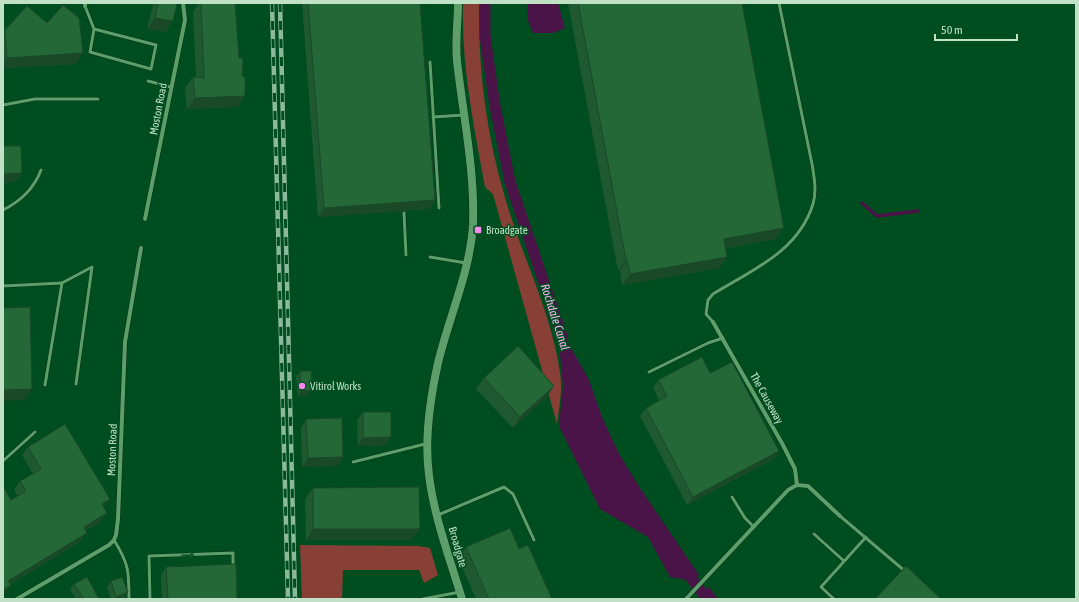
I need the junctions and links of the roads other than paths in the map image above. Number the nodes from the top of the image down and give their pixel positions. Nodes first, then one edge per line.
1 (183, 3) edge
2 (458, 3) edge
3 (779, 3) edge
4 (85, 5) edge
5 (94, 29) junction
6 (430, 62) dead end
7 (148, 81) dead end
8 (171, 87) junction
9 (98, 99) dead end
10 (3, 105) edge
11 (464, 115) junction
12 (433, 117) junction
13 (41, 170) dead end
14 (439, 208) dead end
15 (3, 210) edge
16 (404, 213) dead end
17 (145, 219) dead end
18 (141, 248) dead end
19 (406, 255) dead end
20 (430, 257) dead end
21 (466, 263) junction
22 (62, 283) junction
23 (3, 286) edge
24 (713, 322) joint
25 (723, 338) junction
26 (649, 372) dead end
27 (76, 384) dead end
28 (44, 385) dead end
29 (35, 432) dead end
30 (427, 444) junction
31 (3, 461) edge
32 (353, 462) dead end
33 (797, 485) junction
34 (732, 496) dead end
35 (438, 515) junction
36 (840, 516) joint
37 (754, 527) junction
38 (814, 534) dead end
39 (866, 537) junction
40 (114, 540) junction
41 (534, 540) dead end
42 (844, 562) junction
43 (233, 568) edge
44 (911, 576) edge
45 (461, 596) edge
46 (430, 598) edge
47 (17, 599) edge
48 (129, 599) edge
49 (150, 599) edge
50 (422, 599) edge
51 (686, 599) edge
52 (834, 599) edge

1 - 8 street, Moston Road
2 - 11 street, Broadgate
3 - 24 lane
4 - 5 lane
5 - 5 lane
6 - 12 lane
7 - 8 lane
8 - 17 street, Moston Road
9 - 10 lane
11 - 12 lane
11 - 21 street, Broadgate
12 - 14 lane
13 - 15 lane
16 - 19 lane
18 - 40 street, Moston Road
20 - 21 lane
21 - 30 street, Broadgate
22 - 23 lane
22 - 27 lane
22 - 28 lane
24 - 25 street, The Causeway
25 - 26 lane
25 - 33 street, The Causeway
29 - 31 lane
30 - 32 lane
30 - 35 street, Broadgate
33 - 36 street
33 - 37 street
34 - 37 lane
35 - 41 lane
35 - 45 street, Broadgate
36 - 39 lane
37 - 51 street
38 - 42 lane
39 - 42 lane
39 - 44 lane
40 - 47 street
40 - 48 lane
42 - 52 lane
49 -> 43 lane
45 - 46 lane
46 - 50 lane

